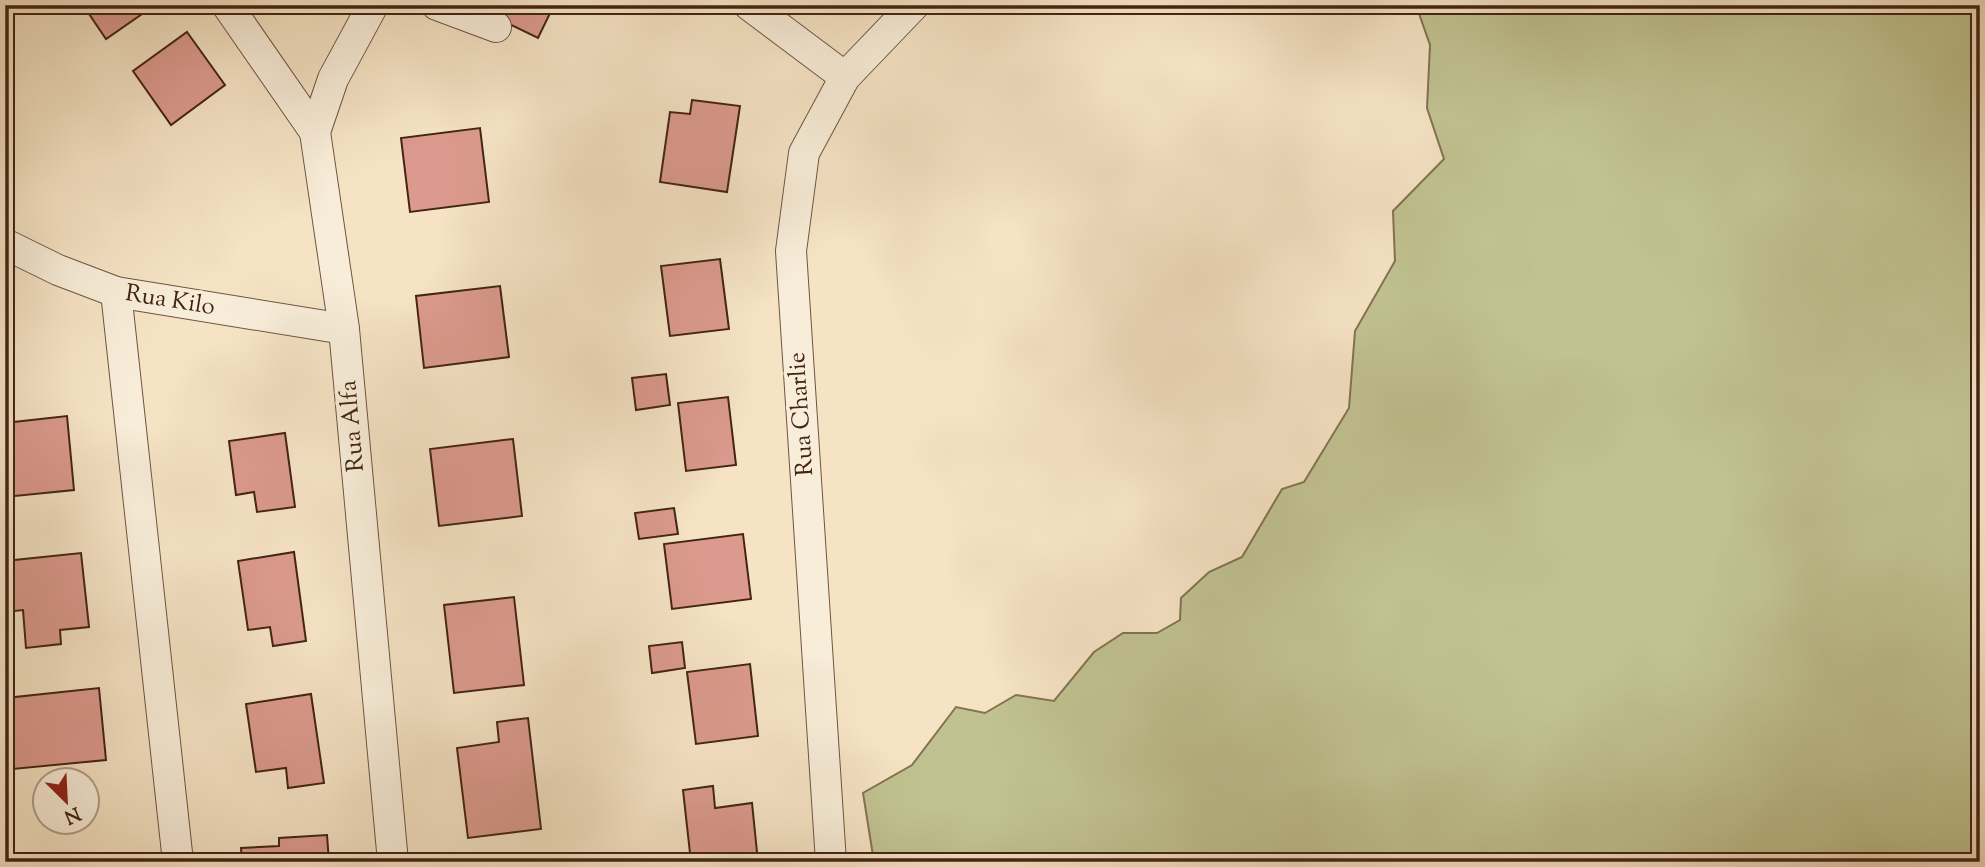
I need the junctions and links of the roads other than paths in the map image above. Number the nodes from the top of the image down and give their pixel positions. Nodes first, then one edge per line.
1 (227, 5) edge
2 (373, 5) edge
3 (437, 5) edge
4 (749, 5) edge
5 (914, 5) edge
6 (496, 27) dead end
7 (845, 77) junction
8 (314, 132) junction
9 (5, 244) edge
10 (116, 292) junction
11 (344, 329) junction
12 (178, 862) edge
13 (393, 862) edge
14 (831, 862) edge

1 - 8 street
2 - 8 street, Rua Alfa
3 - 6 street
4 - 7 street
5 - 7 street, Rua Charlie
7 - 14 street, Rua Charlie
8 - 11 street, Rua Alfa
9 - 10 street, Rua Kilo
10 - 11 street, Rua Kilo
10 - 12 street
11 - 13 street, Rua Alfa

